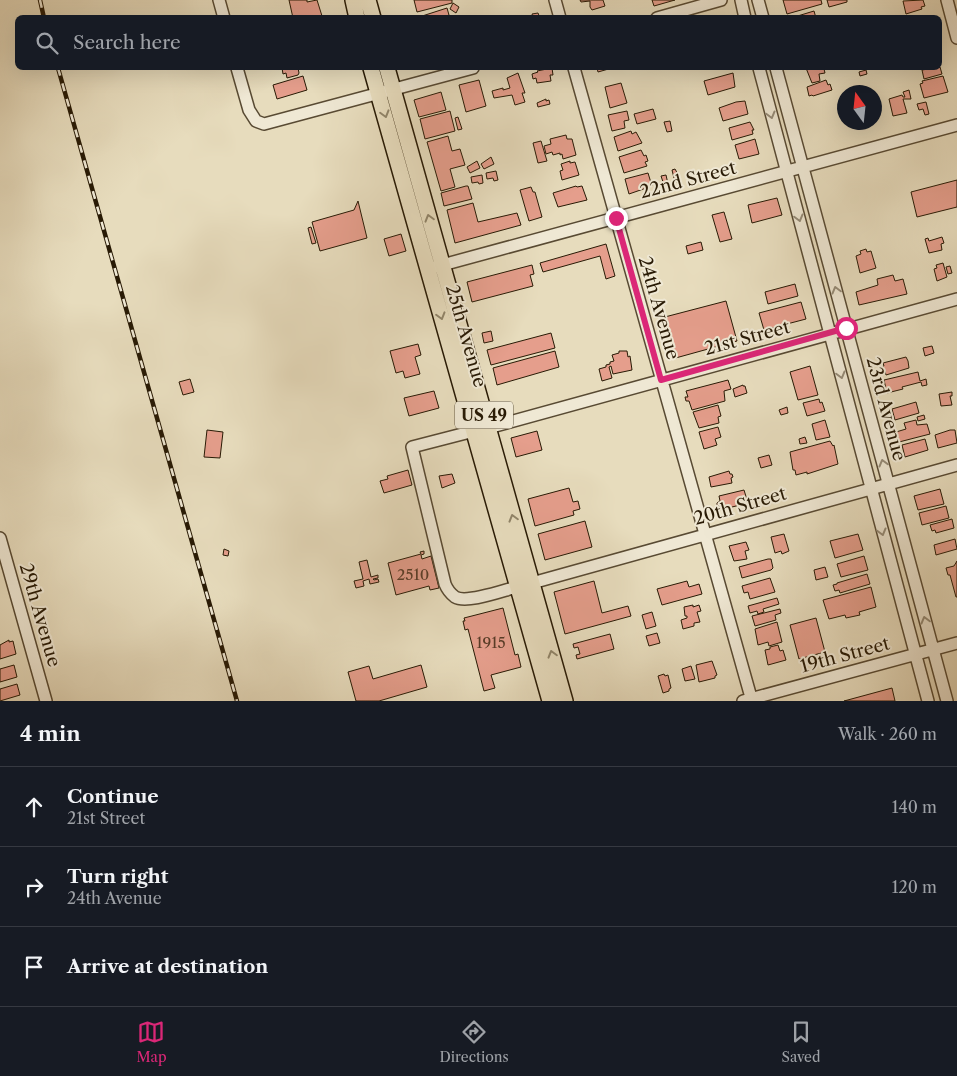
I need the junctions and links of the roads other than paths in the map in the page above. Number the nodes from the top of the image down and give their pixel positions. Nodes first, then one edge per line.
1 (219, 0) edge
2 (353, 0) edge
3 (368, 0) edge
4 (555, 0) edge
5 (721, 0) edge
6 (740, 0) edge
7 (758, 0) edge
8 (947, 0) edge
9 (223, 15) edge
10 (357, 15) edge
11 (372, 15) edge
12 (559, 15) edge
13 (668, 15) edge
14 (744, 15) edge
15 (762, 15) edge
16 (957, 38) edge
17 (239, 70) edge
18 (372, 70) edge
19 (387, 70) edge
20 (465, 70) edge
21 (575, 70) edge
22 (759, 70) edge
23 (777, 70) edge
24 (386, 90) junction
25 (957, 125) edge
26 (803, 167) junction
27 (786, 171) junction
28 (616, 218) junction
29 (435, 267) junction
30 (957, 299) edge
31 (846, 328) junction
32 (830, 333) junction
33 (661, 380) junction
34 (481, 430) junction
35 (957, 465) edge
36 (888, 484) junction
37 (871, 488) junction
38 (705, 534) junction
39 (0, 538) edge
40 (3, 558) edge
41 (445, 584) joint
42 (525, 585) junction
43 (957, 642) edge
44 (933, 649) junction
45 (915, 654) junction
46 (749, 700) edge
47 (46, 701) edge
48 (550, 701) edge
49 (565, 701) edge
50 (928, 701) edge
51 (947, 701) edge

1 - 9 street
2 - 10 main road
3 - 11 main road
4 - 12 street
5 - 13 street
6 - 14 street
7 - 15 street
8 - 16 street
17 - 24 street
18 - 24 main road, 25th Avenue / US 49
19 - 24 main road, 25th Avenue / US 49
20 - 24 street
21 - 28 street, 24th Avenue
22 -> 27 street, 23rd Avenue
23 - 26 street, 23rd Avenue
24 - 29 main road, 25th Avenue / US 49
25 - 26 street, 22nd Street
26 - 27 street, 22nd Street
31 -> 26 street, 23rd Avenue
27 - 28 street, 22nd Street
27 -> 32 street, 23rd Avenue
28 - 29 street, 22nd Street
28 - 33 street, 24th Avenue
29 - 34 main road, 25th Avenue / US 49
30 - 31 street, 21st Street
31 - 32 street, 21st Street
36 -> 31 street, 23rd Avenue
32 - 33 street, 21st Street
32 -> 37 street, 23rd Avenue
33 - 34 street, 21st Street
33 - 38 street, 24th Avenue
34 - 41 street, 21st Street
34 - 42 main road, 25th Avenue / US 49
35 - 36 street, 20th Street
36 - 37 street, 20th Street
44 -> 36 street, 23rd Avenue
37 - 38 street, 20th Street
37 -> 45 street, 23rd Avenue
38 - 42 street, 20th Street
38 - 46 street, 24th Avenue
39 - 40 street, 29th Avenue
40 - 47 street, 29th Avenue
41 - 42 street, 20th Street
42 - 48 main road, 25th Avenue / US 49
49 -> 42 main road, 25th Avenue / US 49
43 - 44 street, 19th Street
44 - 45 street, 19th Street
44 - 51 street, 23rd Avenue
45 - 46 street, 19th Street
45 - 50 street, 23rd Avenue

